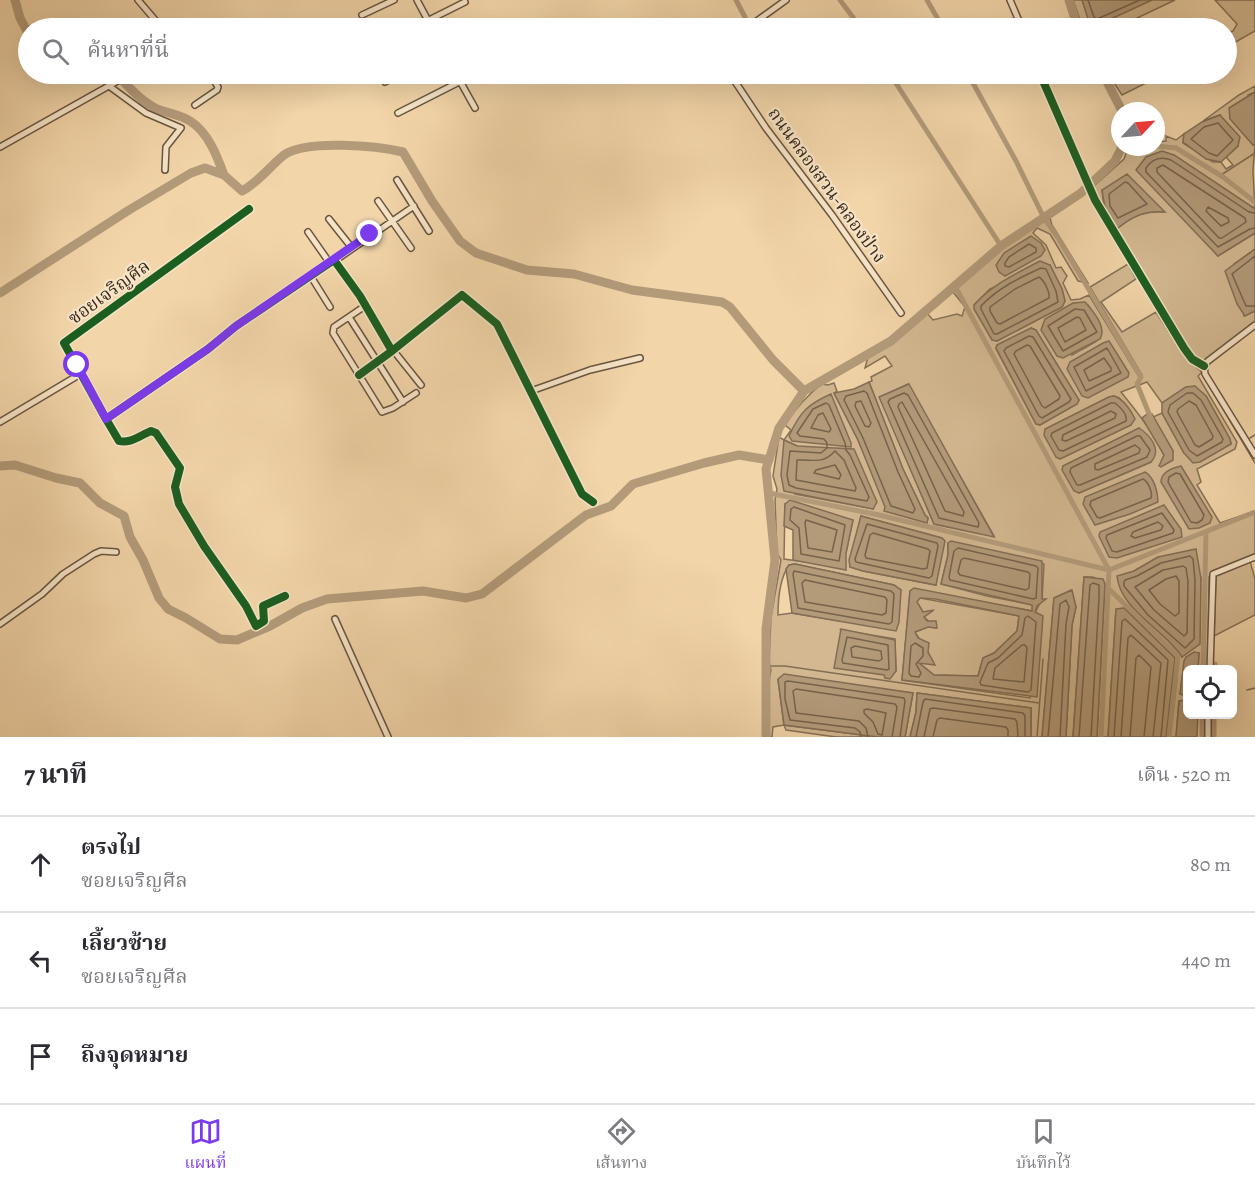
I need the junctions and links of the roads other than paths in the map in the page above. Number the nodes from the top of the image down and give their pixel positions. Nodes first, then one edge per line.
1 (138, 0) edge
2 (394, 0) edge
3 (417, 0) edge
4 (786, 0) edge
5 (1010, 0) edge
6 (465, 2) dead end
7 (362, 15) dead end
8 (153, 18) edge
9 (426, 18) edge
10 (434, 18) edge
11 (761, 18) edge
12 (1018, 18) edge
13 (113, 84) edge
14 (216, 84) edge
15 (454, 84) edge
16 (462, 84) edge
17 (737, 84) edge
18 (1044, 84) edge
19 (109, 86) junction
20 (195, 105) dead end
21 (475, 108) dead end
22 (398, 113) dead end
23 (0, 147) edge
24 (165, 170) dead end
25 (397, 180) dead end
26 (378, 201) dead end
27 (414, 206) junction
28 (249, 209) dead end
29 (329, 219) dead end
30 (392, 220) junction
31 (429, 231) dead end
32 (308, 232) dead end
33 (352, 248) junction
34 (411, 248) dead end
35 (336, 260) junction
36 (329, 262) junction
37 (310, 275) junction
38 (365, 306) junction
39 (330, 307) dead end
40 (902, 313) dead end
41 (349, 317) junction
42 (1255, 326) edge
43 (393, 351) junction
44 (640, 358) dead end
45 (378, 362) junction
46 (1204, 366) junction
47 (81, 375) junction
48 (359, 375) junction
49 (421, 385) dead end
50 (531, 391) junction
51 (416, 393) dead end
52 (403, 402) junction
53 (106, 419) junction
54 (0, 422) edge
55 (1255, 455) edge
56 (593, 502) dead end
57 (116, 552) dead end
58 (1255, 557) edge
59 (285, 596) dead end
60 (335, 619) dead end
61 (0, 624) edge
62 (1210, 665) edge
63 (1208, 719) edge
64 (388, 737) edge
65 (1208, 737) edge

1 - 8 street
2 - 7 street
3 - 9 street
4 - 11 street
5 - 12 street
6 - 10 street
13 - 19 street
14 - 20 street
15 - 22 street
16 - 21 street
17 - 40 street, ถนนคลองสวน-คลองป่าง
18 - 46 street
19 - 23 street
19 - 24 street
25 - 27 street
26 - 30 street
27 - 30 street
27 - 31 street
28 - 47 street, ซอยเจริญศีล
29 - 33 street
30 - 33 street
30 - 34 street
32 - 36 street
33 - 35 street
35 - 36 street
35 - 38 street
36 - 37 street
37 - 39 street
37 - 53 street
38 - 41 street
38 - 43 street
41 - 45 street
41 - 48 street
42 - 46 street
43 - 45 street
43 - 49 street
43 - 50 street
44 - 50 street
45 - 48 street
45 - 52 street
46 - 55 street
47 - 53 street, ซอยเจริญศีล
47 - 54 street
48 - 52 street
50 - 56 street
51 - 52 street
53 - 59 street, ซอยเจริญศีล
57 - 61 street
58 - 62 street
60 - 64 street
63 - 65 street

